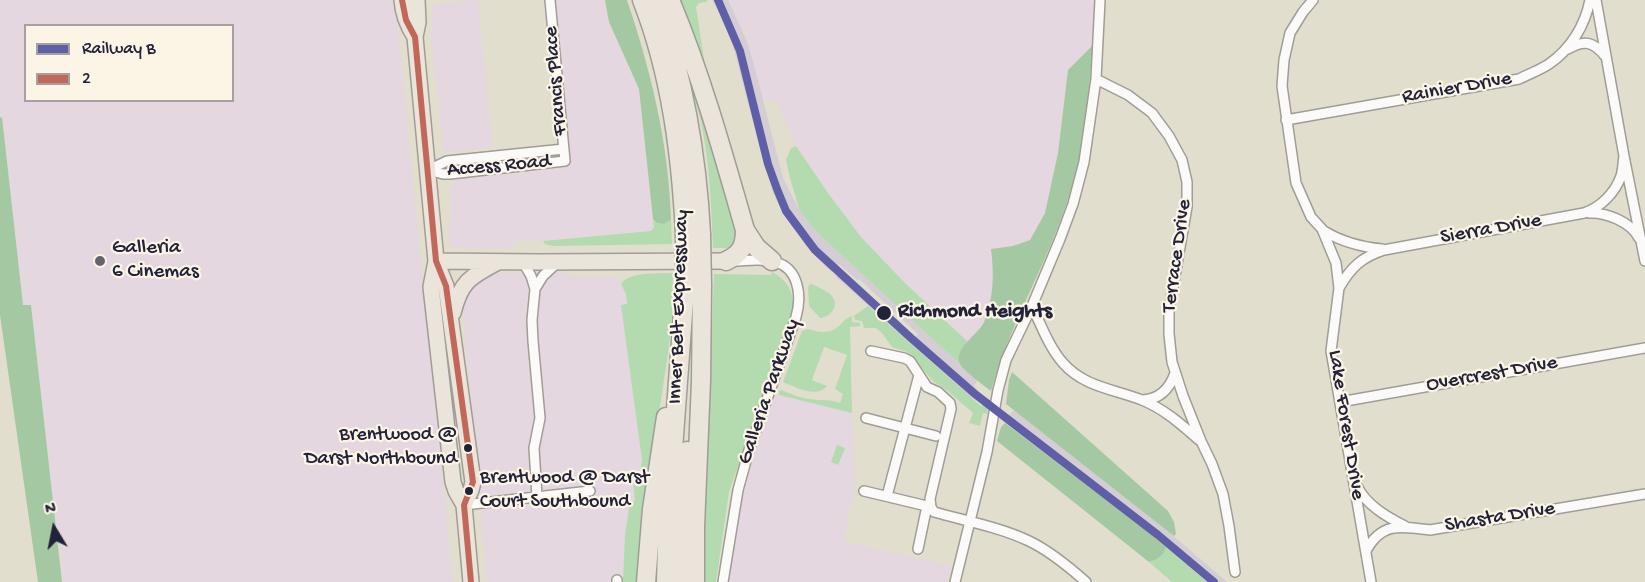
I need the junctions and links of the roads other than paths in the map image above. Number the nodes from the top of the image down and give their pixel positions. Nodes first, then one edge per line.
1 (402, 0) edge
2 (417, 0) edge
3 (550, 0) edge
4 (642, 0) edge
5 (657, 0) edge
6 (670, 0) edge
7 (1100, 0) edge
8 (1313, 0) edge
9 (1590, 0) edge
10 (1596, 0) edge
11 (415, 38) junction
12 (1566, 50) junction
13 (1607, 58) junction
14 (1096, 79) junction
15 (1286, 120) junction
16 (564, 149) junction
17 (1624, 156) junction
18 (565, 161) joint
19 (428, 170) junction
20 (1584, 213) junction
21 (745, 230) junction
22 (1322, 230) junction
23 (693, 234) junction
24 (1642, 244) junction
25 (1384, 249) junction
26 (436, 261) junction
27 (726, 261) junction
28 (772, 261) junction
29 (1645, 261) edge
30 (498, 262) junction
31 (523, 262) junction
32 (558, 262) junction
33 (1340, 288) junction
34 (535, 289) junction
35 (696, 292) junction
36 (1032, 306) junction
37 (451, 319) junction
38 (1645, 348) edge
39 (871, 351) dead end
40 (680, 360) junction
41 (1175, 373) junction
42 (919, 375) junction
43 (1141, 400) junction
44 (1340, 402) junction
45 (866, 418) dead end
46 (905, 428) junction
47 (936, 436) dead end
48 (1201, 441) junction
49 (1352, 473) junction
50 (590, 491) dead end
51 (864, 491) dead end
52 (1645, 494) edge
53 (887, 496) junction
54 (537, 497) junction
55 (464, 505) junction
56 (929, 506) junction
57 (969, 522) junction
58 (1407, 527) junction
59 (918, 549) dead end
60 (1366, 551) junction
61 (1235, 572) dead end
62 (471, 582) edge
63 (646, 582) edge
64 (666, 582) edge
65 (680, 582) edge
66 (695, 582) edge
67 (723, 582) edge
68 (955, 582) edge
69 (1086, 582) edge
70 (1371, 582) edge

1 - 11 main road
2 - 11 main road
3 - 16 street, Francis Place
4 - 23 highway, Inner Belt Expressway
5 - 23 highway, Inner Belt Expressway
6 - 21 highway
7 - 14 street
8 - 15 street, Lake Forest Drive
9 - 12 street, Rainier Drive
10 - 13 street
11 - 19 main road
12 - 13 street
12 - 15 street, Rainier Drive
13 - 17 street
14 - 36 street
14 - 41 street, Terrace Drive
15 - 22 street, Lake Forest Drive
16 - 18 street, Francis Place
16 - 19 street, Access Road
17 - 20 street, Sierra Drive
17 - 24 street
18 - 19 street, Access Road
19 - 26 main road
20 - 24 street
20 - 25 street, Sierra Drive
21 - 27 highway
21 - 28 highway
22 - 25 street
22 - 33 street, Lake Forest Drive
23 - 35 highway, Inner Belt Expressway, bridge
24 - 29 street
25 - 33 street, Sierra Drive
26 - 30 main road
26 - 37 main road
26 - 55 main road
27 - 28 street
27 - 32 main road
28 - 67 street, Galleria Parkway
30 - 31 main road
30 - 37 main road
31 - 32 main road
31 - 34 street
32 - 34 street
33 - 44 street, Lake Forest Drive
34 - 54 street
35 - 40 highway, Inner Belt Expressway
35 - 65 highway
35 - 66 highway, Inner Belt Expressway
36 - 43 street
36 - 57 street
37 - 55 main road
38 - 44 street, Overcrest Drive
39 - 42 street
40 - 63 highway
40 - 64 highway, Inner Belt Expressway
41 - 43 street
41 - 48 street, Terrace Drive
42 - 46 street
42 - 56 street
43 - 48 street
44 - 49 street, Lake Forest Drive
45 - 46 street
46 - 47 street
46 - 53 street
48 - 61 street, Terrace Drive
49 - 58 street
49 - 60 street, Lake Forest Drive
50 - 54 street
51 - 53 street
52 - 58 street, Shasta Drive
53 - 56 street
54 - 55 street
55 - 62 main road
56 - 57 street
56 - 59 street
57 - 68 street
57 - 69 street
58 - 60 street, Shasta Drive
60 - 70 street, Lake Forest Drive

